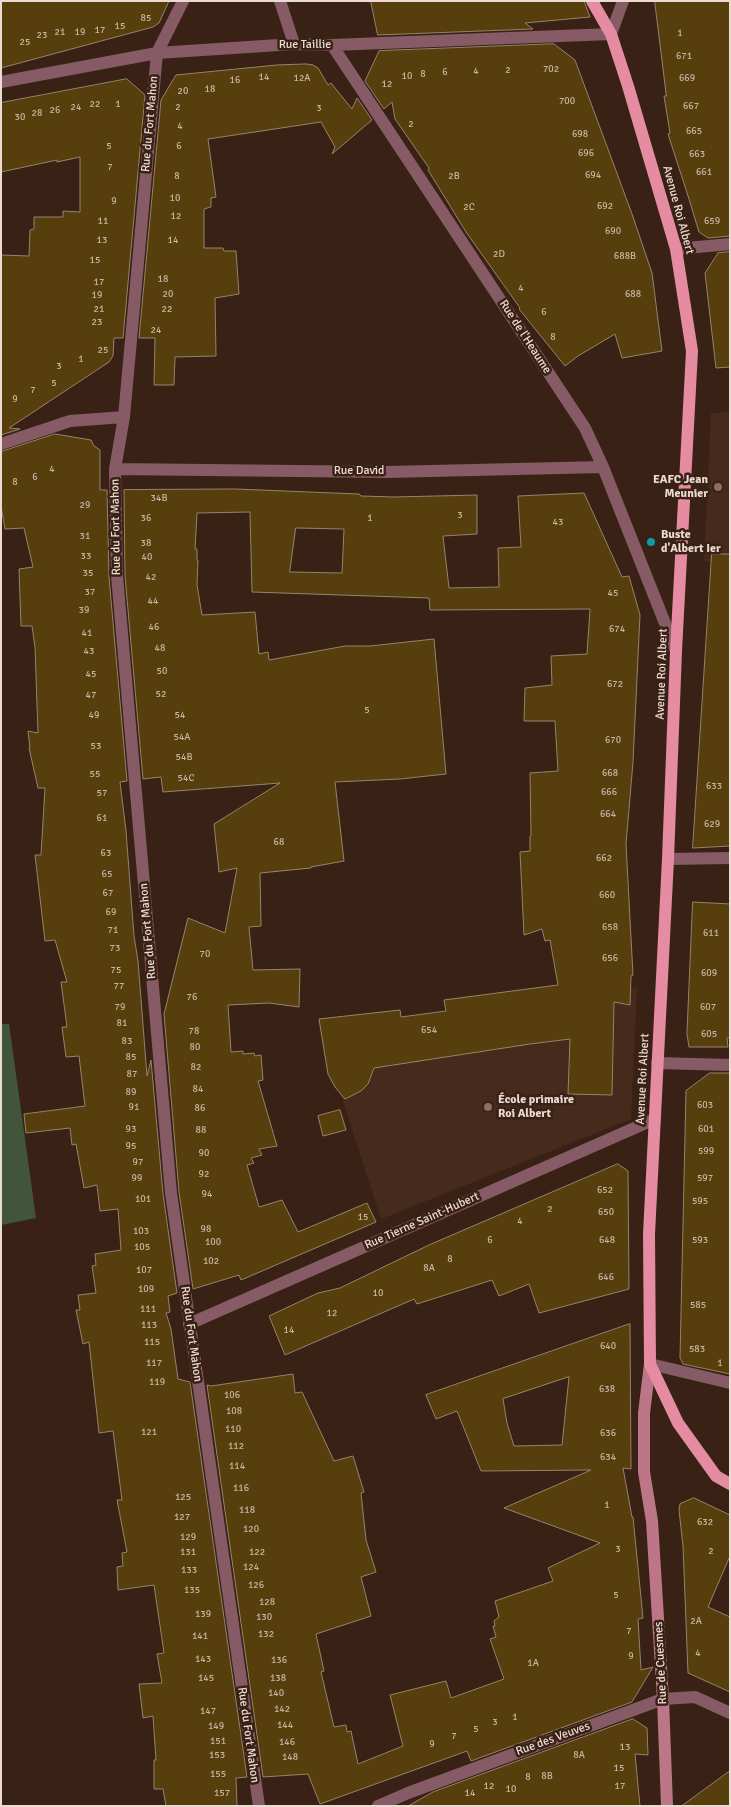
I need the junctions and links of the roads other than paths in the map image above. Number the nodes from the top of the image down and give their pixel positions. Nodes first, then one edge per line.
1 (183, 1) edge
2 (280, 1) edge
3 (592, 1) edge
4 (623, 1) edge
5 (611, 34) junction
6 (294, 44) junction
7 (332, 45) junction
8 (157, 53) junction
9 (1, 82) edge
10 (730, 244) edge
11 (676, 249) junction
12 (124, 417) junction
13 (1, 444) edge
14 (603, 467) junction
15 (115, 469) junction
16 (676, 651) junction
17 (730, 858) edge
18 (668, 859) junction
19 (657, 1063) junction
20 (730, 1065) edge
21 (655, 1119) junction
22 (190, 1324) junction
23 (650, 1364) junction
24 (730, 1383) edge
25 (730, 1484) edge
26 (663, 1699) junction
27 (730, 1713) edge
28 (259, 1806) edge
29 (378, 1806) edge
30 (667, 1806) edge

1 - 8 street
2 - 6 street
3 - 5 main road, Avenue Roi Albert
4 - 5 street
5 - 7 street, Rue Taillie
5 - 11 main road, Avenue Roi Albert
6 - 7 street, Rue Taillie
6 - 8 street, Rue Taillie
7 - 14 street, Rue de l'Heaume
8 - 9 street, Rue Taillie
8 - 12 street, Rue du Fort Mahon
10 - 11 street
11 - 16 main road, Avenue Roi Albert
12 - 13 street
12 - 15 street, Rue du Fort Mahon
14 - 15 street, Rue David
14 - 16 street, Rue de l'Heaume
15 - 22 street, Rue du Fort Mahon
16 - 18 main road, Avenue Roi Albert
17 - 18 street
18 - 19 main road, Avenue Roi Albert
19 - 20 street
19 - 21 main road, Avenue Roi Albert
21 - 22 street, Rue Tierne Saint-Hubert
21 - 23 main road, Avenue Roi Albert
22 - 28 street, Rue du Fort Mahon
23 - 24 street
23 - 25 main road
23 - 26 street, Rue de Cuesmes
26 - 27 street, Rue des Veuves
26 - 29 street, Rue des Veuves
26 - 30 street, Rue de Cuesmes

